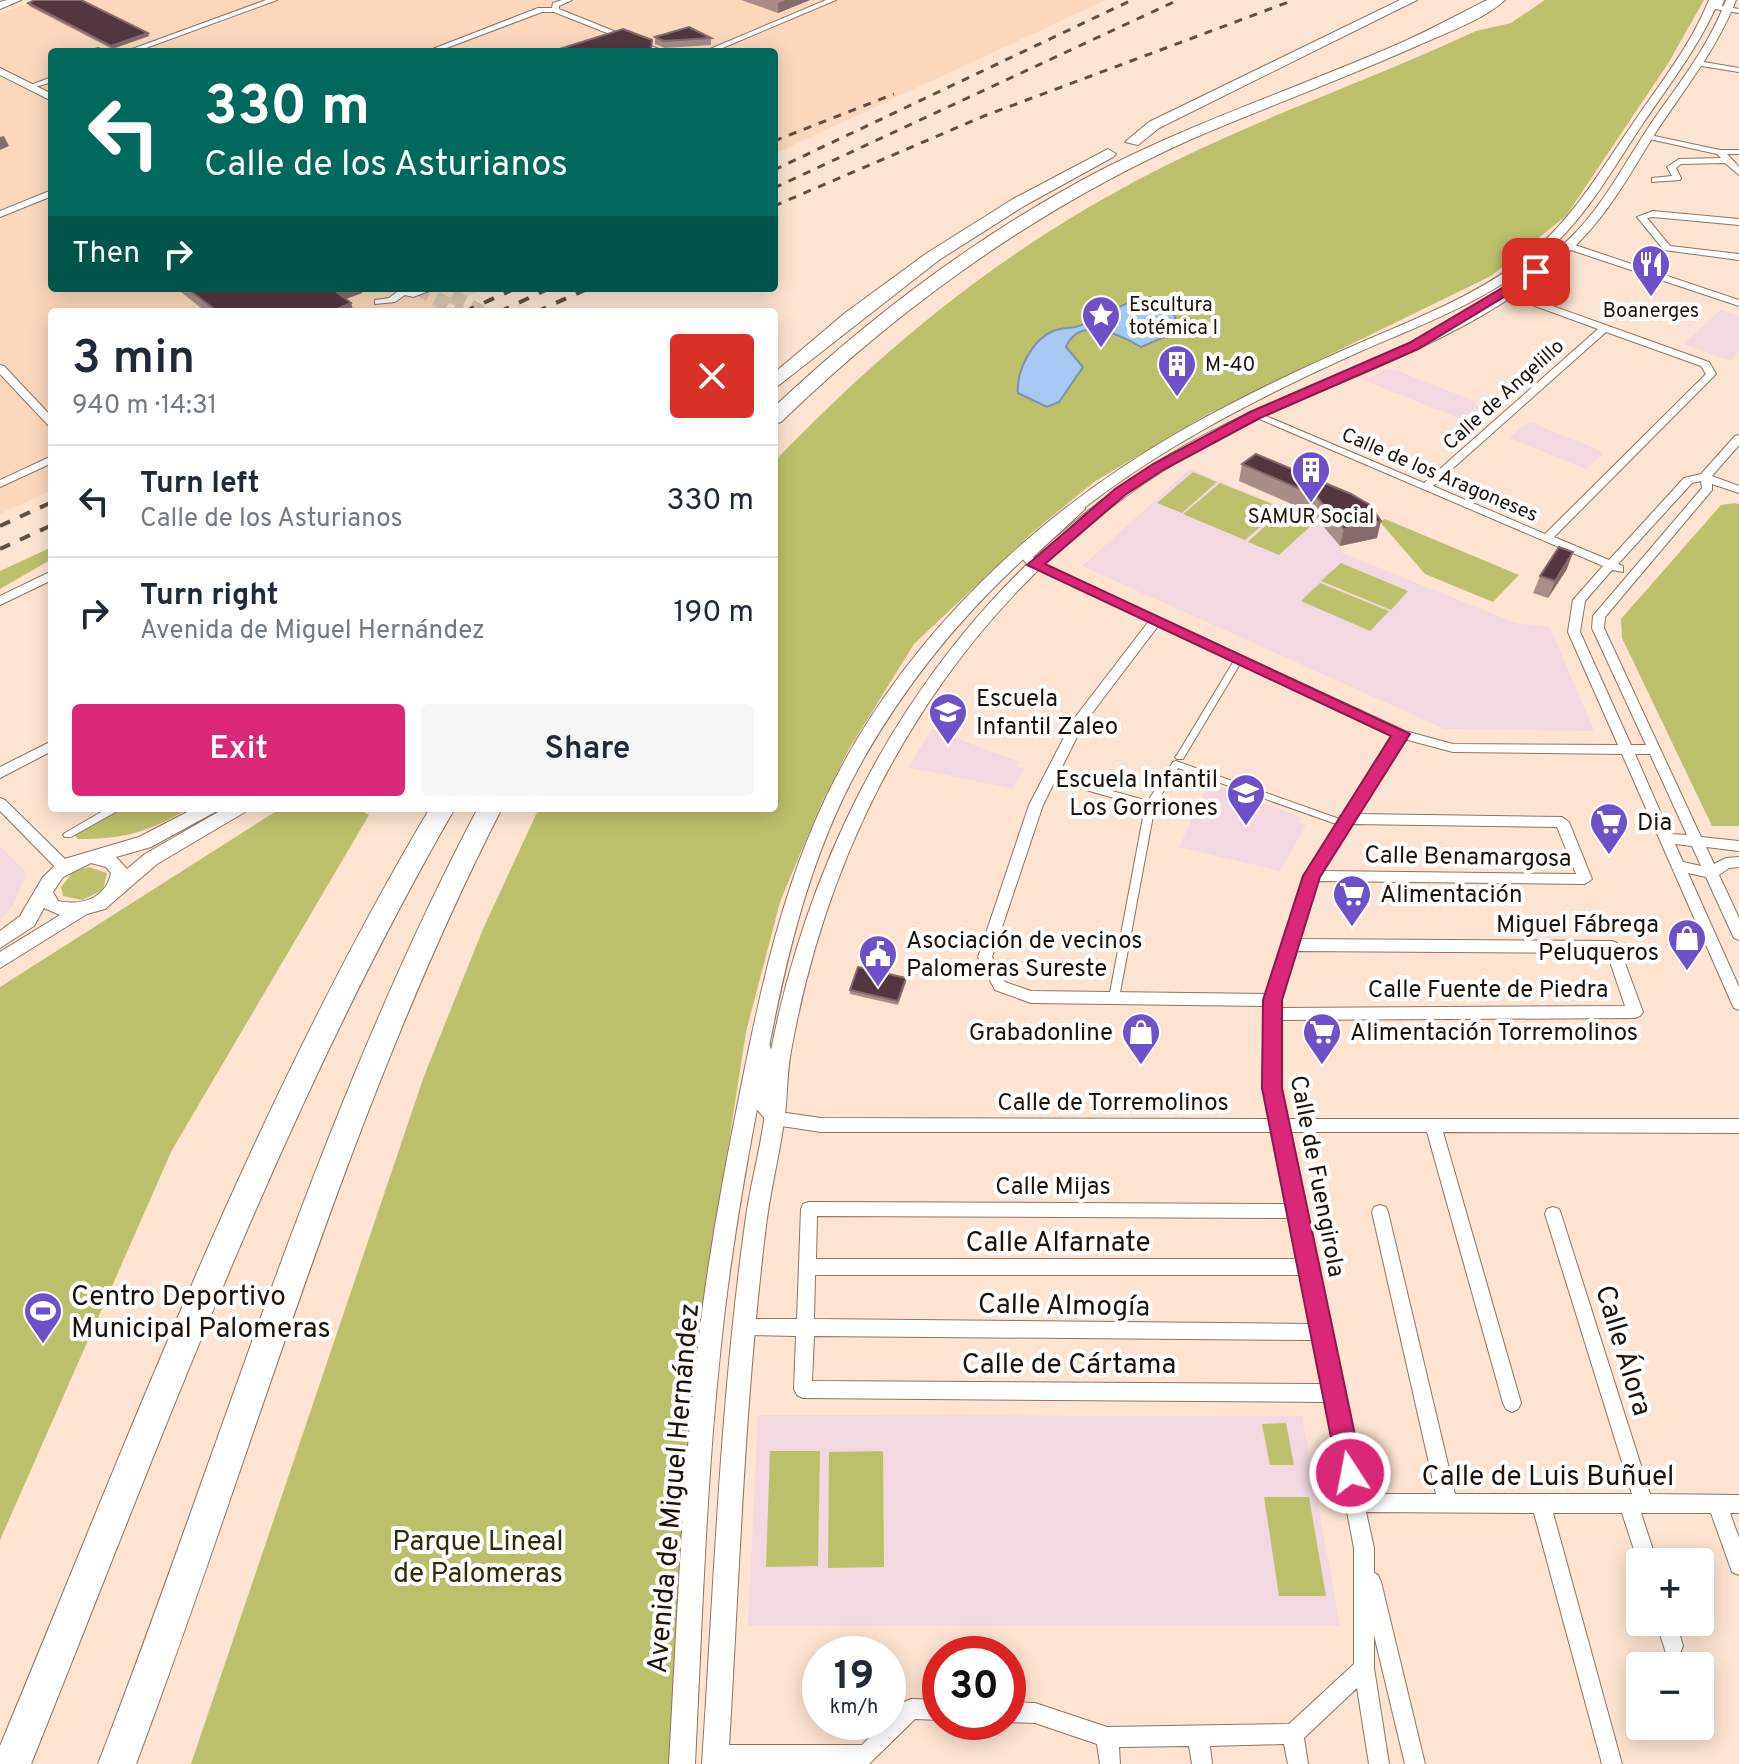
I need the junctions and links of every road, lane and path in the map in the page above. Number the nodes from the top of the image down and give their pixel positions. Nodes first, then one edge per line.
1 (16, 0) edge
2 (273, 0) edge
3 (529, 0) edge
4 (568, 0) edge
5 (832, 0) edge
6 (1410, 0) edge
7 (1496, 0) edge
8 (1, 3) edge
9 (1726, 4) edge
10 (542, 8) junction
11 (556, 8) junction
12 (1395, 34) dead end
13 (1370, 44) dead end
14 (139, 48) edge
15 (439, 48) edge
16 (652, 48) edge
17 (717, 48) edge
18 (0, 60) edge
19 (1698, 63) junction
20 (1316, 65) dead end
21 (1739, 70) edge
22 (0, 71) edge
23 (48, 81) edge
24 (48, 82) edge
25 (32, 86) junction
26 (48, 96) edge
27 (1648, 136) junction
28 (1133, 142) junction
29 (1720, 152) junction
30 (1739, 152) edge
31 (1728, 160) junction
32 (1739, 172) edge
33 (1655, 180) dead end
34 (48, 195) edge
35 (0, 214) edge
36 (1739, 222) edge
37 (1545, 246) junction
38 (1569, 246) junction
39 (1739, 257) edge
40 (397, 292) edge
41 (1505, 292) junction
42 (378, 302) dead end
43 (1739, 303) edge
44 (1421, 320) junction
45 (1605, 327) junction
46 (1413, 346) junction
47 (1337, 357) junction
48 (0, 368) edge
49 (778, 379) edge
50 (1325, 385) junction
51 (778, 414) edge
52 (1255, 415) junction
53 (48, 419) edge
54 (1739, 438) edge
55 (48, 461) edge
56 (1705, 477) junction
57 (0, 484) edge
58 (1104, 485) junction
59 (1425, 488) junction
60 (1739, 490) edge
61 (1546, 539) junction
62 (1034, 565) junction
63 (1611, 566) junction
64 (1632, 575) junction
65 (48, 577) edge
66 (0, 601) edge
67 (1155, 621) junction
68 (1239, 659) junction
69 (1401, 734) junction
70 (48, 747) edge
71 (1627, 750) junction
72 (1653, 750) junction
73 (1180, 757) dead end
74 (0, 773) edge
75 (1051, 777) junction
76 (0, 803) edge
77 (1150, 805) junction
78 (109, 812) edge
79 (201, 812) edge
80 (232, 812) edge
81 (441, 812) edge
82 (488, 812) edge
83 (1344, 821) junction
84 (68, 835) dead end
85 (1665, 838) junction
86 (1697, 841) junction
87 (1739, 846) edge
88 (90, 857) junction
89 (1739, 862) edge
90 (63, 866) junction
91 (1678, 866) junction
92 (1711, 873) junction
93 (1312, 876) junction
94 (117, 888) junction
95 (44, 892) junction
96 (86, 909) junction
97 (1739, 934) edge
98 (0, 941) edge
99 (1289, 945) junction
100 (0, 961) edge
101 (1114, 998) junction
102 (1739, 1004) edge
103 (1272, 1007) junction
104 (763, 1028) junction
105 (775, 1118) junction
106 (1739, 1126) edge
107 (1279, 1127) junction
108 (1433, 1127) junction
109 (1297, 1211) junction
110 (1380, 1212) dead end
111 (1553, 1214) dead end
112 (807, 1267) junction
113 (1308, 1267) junction
114 (745, 1327) junction
115 (805, 1328) junction
116 (1322, 1332) junction
117 (1334, 1393) junction
118 (1512, 1403) dead end
119 (1357, 1503) junction
120 (1448, 1503) junction
121 (1541, 1503) junction
122 (1637, 1504) junction
123 (1717, 1504) junction
124 (1739, 1504) edge
125 (1645, 1548) edge
126 (1365, 1558) junction
127 (1739, 1565) edge
128 (1670, 1636) edge
129 (1673, 1646) dead end
130 (1364, 1668) junction
131 (922, 1709) edge
132 (1026, 1713) edge
133 (1293, 1734) junction
134 (1198, 1735) junction
135 (1107, 1737) junction
136 (716, 1760) edge
137 (12, 1764) edge
138 (117, 1764) edge
139 (682, 1764) edge
140 (1110, 1764) edge
141 (1202, 1764) edge
142 (1298, 1764) edge
143 (1379, 1764) edge
144 (1415, 1764) edge
145 (1612, 1764) edge

1 - 8 main road
2 - 14 street
3 - 10 street
4 - 11 street
5 - 17 street
6 - 28 highway
7 - 51 highway
9 - 19 street, Avenida de Miguel Hernández
9 - 37 street, Avenida de Miguel Hernández
10 - 11 street
10 - 15 street
11 - 16 street
12 - 13 highway
18 - 23 street
19 - 21 street
19 - 27 street, Avenida de Miguel Hernández
20 - 28 highway
22 - 25 street
24 - 25 street
25 - 26 street
27 - 29 street
27 - 38 street, Avenida de Miguel Hernández
28 - 49 highway
29 - 30 street
29 - 31 street
31 - 32 street
31 - 33 street
34 - 35 street
36 - 39 street
37 - 38 street
37 - 44 street, Avenida de Miguel Hernández
38 - 41 street, Avenida de Miguel Hernández
38 - 43 street
40 - 42 street
41 - 45 street
41 - 46 street, Avenida de Miguel Hernández
44 - 46 street, Avenida de Miguel Hernández
44 - 47 street, Avenida de Miguel Hernández
45 - 59 street, Calle de Angelillo
45 - 61 street
46 - 50 street, Avenida de Miguel Hernández
47 - 50 street, Avenida de Miguel Hernández
47 - 58 street, Avenida de Miguel Hernández
48 - 53 street
50 - 52 street, Avenida de Miguel Hernández
52 - 59 street, Calle de los Aragoneses
52 - 62 street, Avenida de Miguel Hernández
54 - 56 street
55 - 57 street
56 - 60 street
56 - 63 street
56 - 64 street
58 - 62 street, Avenida de Miguel Hernández
58 - 104 street, Avenida de Miguel Hernández
59 - 61 street, Calle de los Aragoneses
61 - 63 street, Calle de los Aragoneses
62 - 67 street
62 - 105 street, Avenida de Miguel Hernández
63 - 64 street, Calle de los Aragoneses
63 - 71 street
64 - 72 street
65 - 66 street
67 - 68 street
67 - 75 street
68 - 69 street
68 - 73 street
69 - 71 street
69 - 83 street, Calle de Fuengirola
70 - 74 street
71 - 72 street
71 - 85 street
72 - 86 street
75 - 77 street
75 - 101 street
76 - 90 street
77 - 83 street
77 - 101 street
78 - 84 street
79 - 88 street
80 - 94 street
81 - 137 highway
82 - 138 highway
83 - 93 street, Calle de Fuengirola
83 - 93 street, Calle Benamargosa
85 - 86 street
85 - 91 street
86 - 87 street
86 - 92 street
88 - 90 street
88 - 94 street
89 - 92 street
90 - 95 street
91 - 92 street
91 - 102 street
92 - 97 street
93 - 99 street, Calle de Fuengirola
94 - 96 street
95 - 96 street
95 - 98 street
96 - 100 street
99 - 103 street, Calle de Fuengirola
99 - 103 street, Calle Fuente de Piedra
101 - 103 street
103 - 107 street, Calle de Fuengirola
104 - 105 street, Avenida de Miguel Hernández
104 - 139 street, Avenida de Miguel Hernández
105 - 107 street, Calle de Torremolinos
105 - 114 street, Avenida de Miguel Hernández
106 - 108 street, Calle de Torremolinos
107 - 108 street, Calle de Torremolinos
107 - 109 street, Calle de Fuengirola
108 - 118 street
109 - 112 street, Calle Mijas
109 - 113 street, Calle de Fuengirola
110 - 120 street
111 - 122 street, Calle Álora
112 - 113 street, Calle Alfarnate
112 - 115 street
113 - 116 street, Calle de Fuengirola
114 - 115 street, Calle Almogía
114 - 136 street, Avenida de Miguel Hernández
115 - 116 street, Calle Almogía
115 - 117 street, Calle de Cártama
116 - 117 street, Calle de Fuengirola
117 - 119 street, Calle de Fuengirola
119 - 120 street, Calle de Luis Buñuel
119 - 126 street, Calle de Fuengirola
120 - 121 street, Calle de Luis Buñuel
121 - 122 street, Calle de Luis Buñuel
121 - 145 street
122 - 123 street, Calle de Luis Buñuel
122 - 125 street, Calle Álora
123 - 124 street, Calle de Luis Buñuel
123 - 127 street
126 - 130 street, Calle de Fuengirola
126 - 144 street, Calle de Fuengirola
128 - 129 street
130 - 133 street
130 - 143 street, Calle de Fuengirola
131 - 136 street
132 - 135 street
133 - 134 street
133 - 142 street
134 - 135 street
134 - 141 street
135 - 140 street

